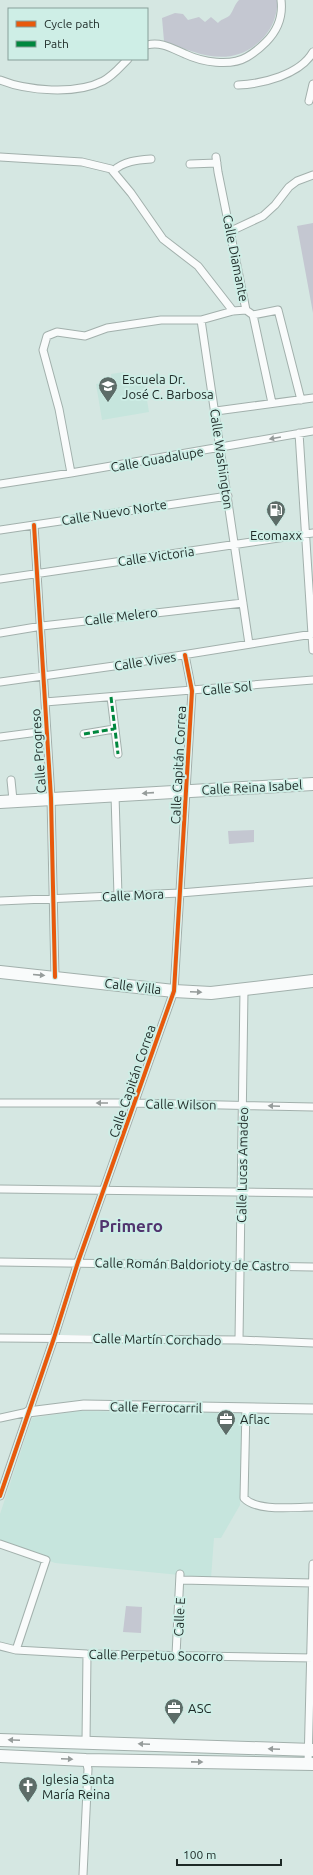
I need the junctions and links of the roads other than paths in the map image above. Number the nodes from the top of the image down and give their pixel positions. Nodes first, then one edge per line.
1 (281, 0) edge
2 (148, 45) edge
3 (313, 52) edge
4 (127, 60) edge
5 (0, 80) edge
6 (313, 84) edge
7 (238, 85) dead end
8 (309, 101) dead end
9 (0, 157) edge
10 (151, 160) dead end
11 (190, 164) dead end
12 (113, 171) junction
13 (313, 175) edge
14 (231, 231) junction
15 (246, 310) junction
16 (233, 311) junction
17 (253, 315) junction
18 (201, 320) junction
19 (313, 398) edge
20 (301, 400) junction
21 (272, 403) junction
22 (216, 411) junction
23 (313, 431) edge
24 (299, 434) junction
25 (220, 448) junction
26 (70, 473) junction
27 (0, 484) edge
28 (228, 496) junction
29 (34, 525) junction
30 (0, 530) edge
31 (310, 533) edge
32 (235, 544) junction
33 (38, 573) junction
34 (0, 579) edge
35 (242, 603) junction
36 (42, 626) junction
37 (0, 633) edge
38 (313, 634) edge
39 (249, 644) junction
40 (313, 650) edge
41 (185, 655) junction
42 (43, 675) junction
43 (313, 680) edge
44 (0, 682) edge
45 (192, 691) junction
46 (111, 697) junction
47 (45, 702) junction
48 (114, 729) junction
49 (46, 731) junction
50 (84, 734) dead end
51 (0, 737) edge
52 (118, 754) dead end
53 (12, 780) dead end
54 (313, 784) edge
55 (187, 790) junction
56 (115, 795) junction
57 (51, 798) junction
58 (13, 800) junction
59 (0, 802) edge
60 (313, 882) edge
61 (180, 893) junction
62 (118, 896) junction
63 (54, 899) junction
64 (0, 901) edge
65 (0, 972) edge
66 (55, 977) junction
67 (313, 981) edge
68 (244, 990) junction
69 (174, 991) junction
70 (0, 1103) edge
71 (135, 1103) junction
72 (242, 1105) junction
73 (313, 1107) edge
74 (0, 1189) edge
75 (105, 1189) junction
76 (242, 1191) junction
77 (313, 1193) edge
78 (0, 1262) edge
79 (78, 1262) junction
80 (240, 1266) junction
81 (313, 1267) edge
82 (0, 1338) edge
83 (54, 1338) junction
84 (239, 1340) junction
85 (313, 1343) edge
86 (246, 1408) junction
87 (313, 1409) edge
88 (28, 1412) junction
89 (0, 1418) edge
90 (0, 1496) edge
91 (313, 1507) edge
92 (0, 1544) edge
93 (313, 1564) edge
94 (313, 1583) edge
95 (0, 1646) edge
96 (16, 1650) junction
97 (87, 1654) junction
98 (176, 1655) junction
99 (311, 1658) edge
100 (0, 1740) edge
101 (86, 1742) junction
102 (311, 1750) edge
103 (0, 1756) edge
104 (86, 1760) junction
105 (310, 1764) edge
106 (83, 1875) edge

1 - 2 street
3 - 7 street
4 - 5 street
6 - 8 street
9 - 12 street
10 - 12 street
11 - 14 street, Calle Diamante
12 - 16 street
13 - 14 street
14 - 15 street, Calle Diamante
15 - 16 street
15 - 17 street, Calle Diamante
16 - 18 street
17 - 20 street
17 - 21 street, Calle Diamante
18 - 22 street, Calle Washington
18 - 26 street
19 - 20 street
20 - 21 street
21 - 22 street
22 - 25 street, Calle Washington
23 - 24 street, Calle Guadalupe
24 -> 25 street, Calle Guadalupe
24 - 31 street
25 - 26 street, Calle Guadalupe
25 - 28 street, Calle Washington
26 - 27 street, Calle Guadalupe
28 - 29 street, Calle Nuevo Norte
28 - 32 street, Calle Washington
29 - 30 street, Calle Nuevo Norte
29 - 33 street, Calle Progreso
31 - 32 street, Calle Victoria
31 - 38 street
32 - 33 street, Calle Victoria
32 - 35 street, Calle Washington
33 - 34 street, Calle Victoria
33 - 36 street, Calle Progreso
35 - 36 street, Calle Melero
35 - 39 street, Calle Washington
36 - 37 street, Calle Melero
36 - 42 street, Calle Progreso
38 - 39 street, Calle Vives
38 - 40 street
39 - 41 street, Calle Vives
41 - 42 street, Calle Vives
41 - 45 street, Calle Capitán Correa
42 - 44 street, Calle Vives
42 - 47 street, Calle Progreso
43 - 45 street, Calle Sol
45 - 46 street, Calle Sol
45 - 55 street, Calle Capitán Correa
46 - 47 street, Calle Sol
46 - 48 street
47 - 49 street, Calle Progreso
48 - 50 street
48 - 52 street
49 - 51 street
49 - 57 street, Calle Progreso
53 - 58 street
54 - 55 main road, Calle Reina Isabel
55 -> 56 main road, Calle Reina Isabel
55 - 61 street, Calle Capitán Correa
56 - 57 main road, Calle Reina Isabel
56 - 62 street
57 - 58 main road, Calle Reina Isabel
57 - 63 street, Calle Progreso
58 - 59 main road, Calle Reina Isabel
60 - 61 street, Calle Mora
61 - 62 street, Calle Mora
61 - 69 street, Calle Capitán Correa
62 - 63 street, Calle Mora
63 - 64 street, Calle Mora
63 - 66 street, Calle Progreso
65 -> 66 main road, Calle Villa
66 - 69 main road, Calle Villa
67 - 68 main road, Calle Villa
69 -> 68 main road, Calle Villa
68 - 72 street, Calle Lucas Amadeo
69 - 71 street, Calle Capitán Correa
71 -> 70 street, Calle Wilson
71 - 72 street, Calle Wilson
71 - 75 street, Calle Capitán Correa
73 -> 72 street, Calle Wilson
72 - 76 street, Calle Lucas Amadeo
74 - 75 street
75 - 76 street
75 - 79 street, Calle Capitán Correa
76 - 77 street
76 - 80 street, Calle Lucas Amadeo
78 - 79 street, Calle Román Baldorioty de Castro
79 - 80 street, Calle Román Baldorioty de Castro
79 - 83 street, Calle Capitán Correa
80 - 81 street, Calle Román Baldorioty de Castro
80 - 84 street, Calle Lucas Amadeo
82 - 83 street, Calle Martín Corchado
83 - 84 street, Calle Martín Corchado
83 - 88 street, Calle Capitán Correa
84 - 85 street, Calle Martín Corchado
86 - 87 street, Calle Ferrocarril
86 - 88 street, Calle Ferrocarril
86 - 91 street
88 - 89 street, Calle Ferrocarril
88 - 90 street, Calle Capitán Correa
92 - 96 street
93 - 94 street
94 - 98 street, Calle E
94 - 99 street
95 - 96 street, Calle Perpetuo Socorro
96 - 97 street, Calle Perpetuo Socorro
97 - 98 street, Calle Perpetuo Socorro
97 - 101 street
98 - 99 street, Calle Perpetuo Socorro
99 - 102 street
101 -> 100 main road
102 -> 101 main road
102 - 105 street
103 -> 104 main road
104 -> 105 main road
104 - 106 street

